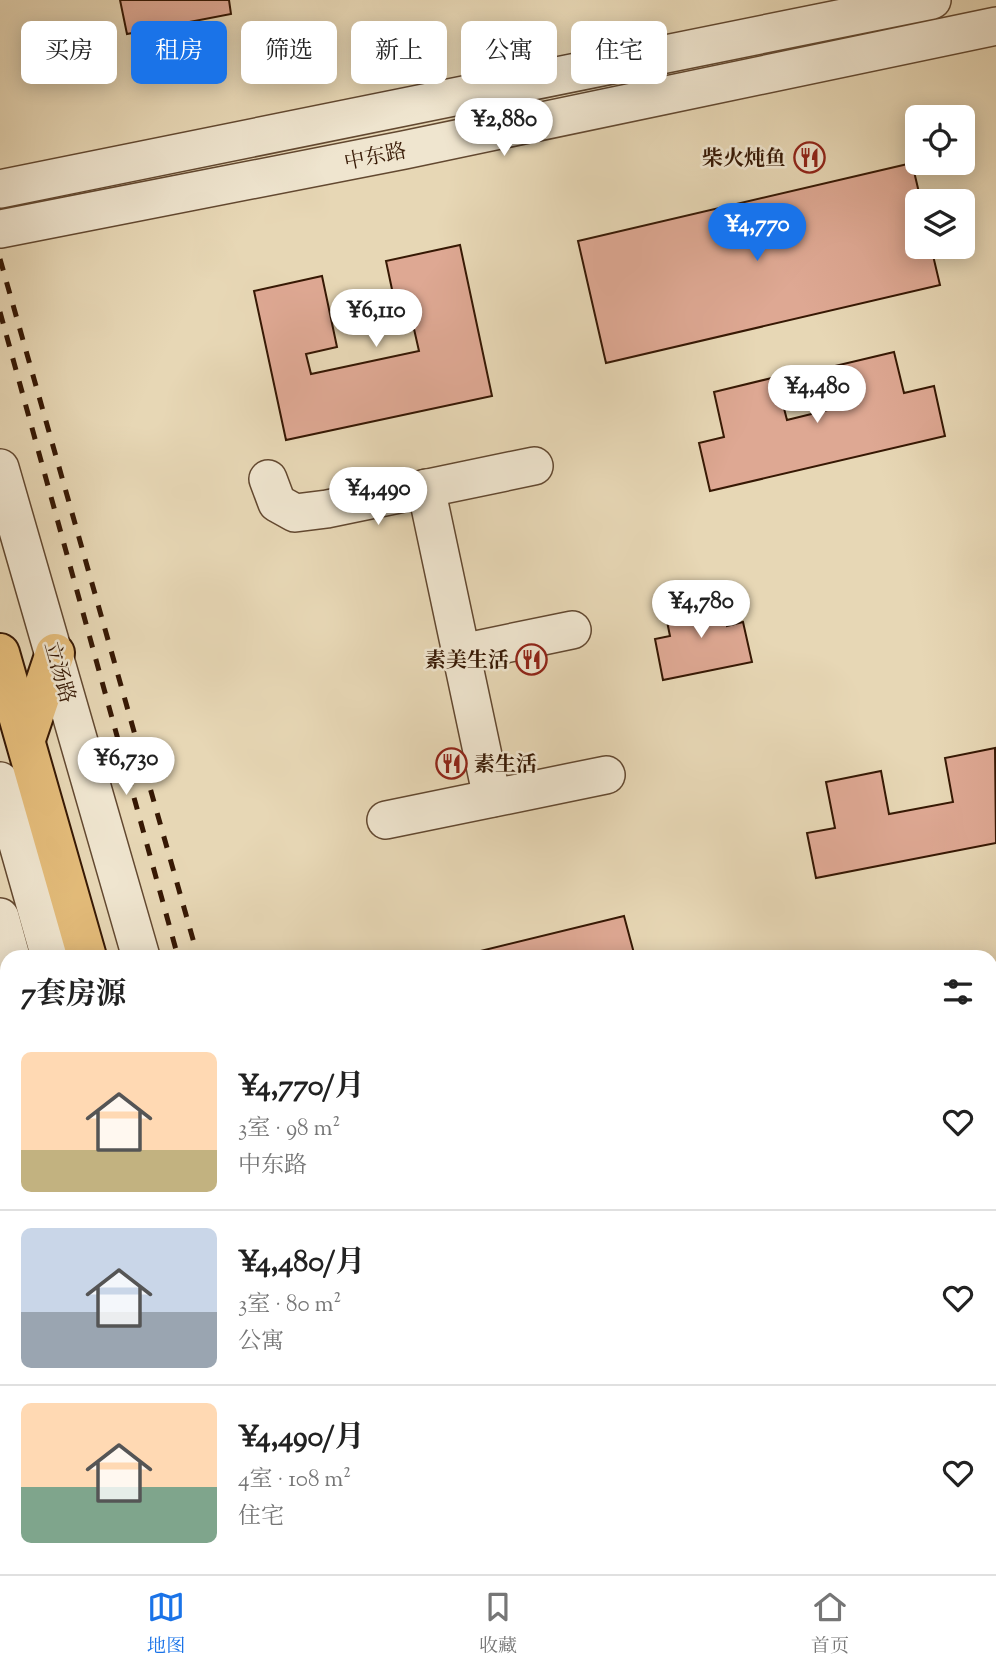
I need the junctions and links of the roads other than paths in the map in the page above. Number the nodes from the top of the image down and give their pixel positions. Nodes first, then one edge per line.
1 (932, 0) edge
2 (996, 26) edge
3 (0, 189) edge
4 (0, 229) edge
5 (534, 466) dead end
6 (0, 468) edge
7 (268, 479) dead end
8 (426, 488) junction
9 (572, 630) dead end
10 (0, 653) edge
11 (55, 653) junction
12 (461, 653) junction
13 (26, 739) junction
14 (606, 775) dead end
15 (0, 781) edge
16 (492, 798) junction
17 (386, 820) dead end
18 (0, 917) edge
19 (9, 950) edge
20 (48, 950) edge
21 (85, 950) edge
22 (139, 950) edge

1 - 3 street, 中东路
2 - 4 street, 中东路
5 - 8 street
6 - 11 street, 立汤路
7 - 8 street
8 - 12 street
9 - 12 street
10 - 13 main road
11 - 13 main road
11 - 22 street, 立汤路
12 - 16 street
13 - 21 main road
14 - 16 street
15 - 20 street
16 - 17 street
18 - 19 street

